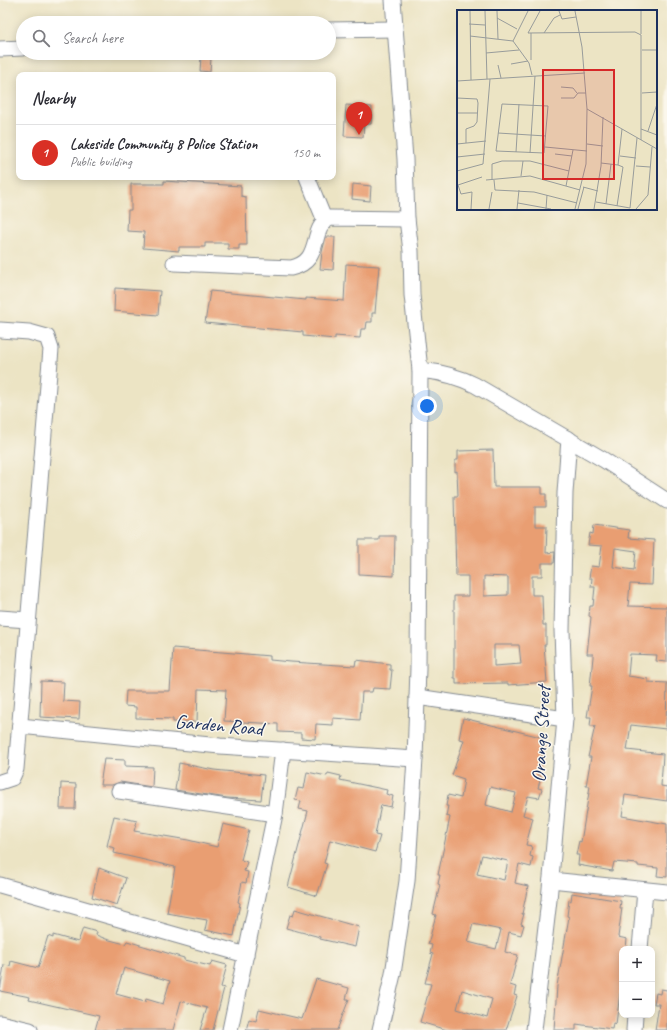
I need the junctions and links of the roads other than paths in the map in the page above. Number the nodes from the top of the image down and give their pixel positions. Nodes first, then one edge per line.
1 (393, 0) edge
2 (394, 29) junction
3 (336, 30) edge
4 (16, 48) edge
5 (0, 49) edge
6 (308, 180) edge
7 (407, 219) junction
8 (325, 221) junction
9 (174, 264) dead end
10 (0, 330) edge
11 (420, 370) junction
12 (569, 440) junction
13 (667, 501) edge
14 (0, 618) edge
15 (28, 620) junction
16 (417, 697) junction
17 (565, 719) junction
18 (20, 726) junction
19 (283, 750) junction
20 (415, 759) junction
21 (0, 782) edge
22 (119, 791) dead end
23 (275, 814) junction
24 (551, 880) junction
25 (0, 885) edge
26 (645, 890) junction
27 (667, 892) edge
28 (640, 946) edge
29 (246, 955) junction
30 (635, 1018) edge
31 (0, 1023) edge
32 (30, 1030) edge
33 (230, 1030) edge
34 (380, 1030) edge
35 (534, 1030) edge
36 (634, 1030) edge

1 - 2 street
2 - 3 street
2 - 7 street
4 - 5 street
6 - 8 street
7 - 8 street
7 - 11 street
8 - 9 street
10 - 15 street
11 - 12 street
11 - 16 street
12 - 13 street
12 - 17 street, Orange Street
14 - 15 street
15 - 18 street
16 - 17 street
16 - 20 street
17 - 24 street, Orange Street
18 - 19 street, Garden Road
18 - 21 street
19 - 20 street, Garden Road
19 - 23 street
20 - 34 street
22 - 23 street
23 - 29 street
24 - 26 street
24 - 35 street, Orange Street
25 - 29 street
26 - 27 street
26 - 28 street
29 - 33 street
30 - 36 street
31 - 32 street

